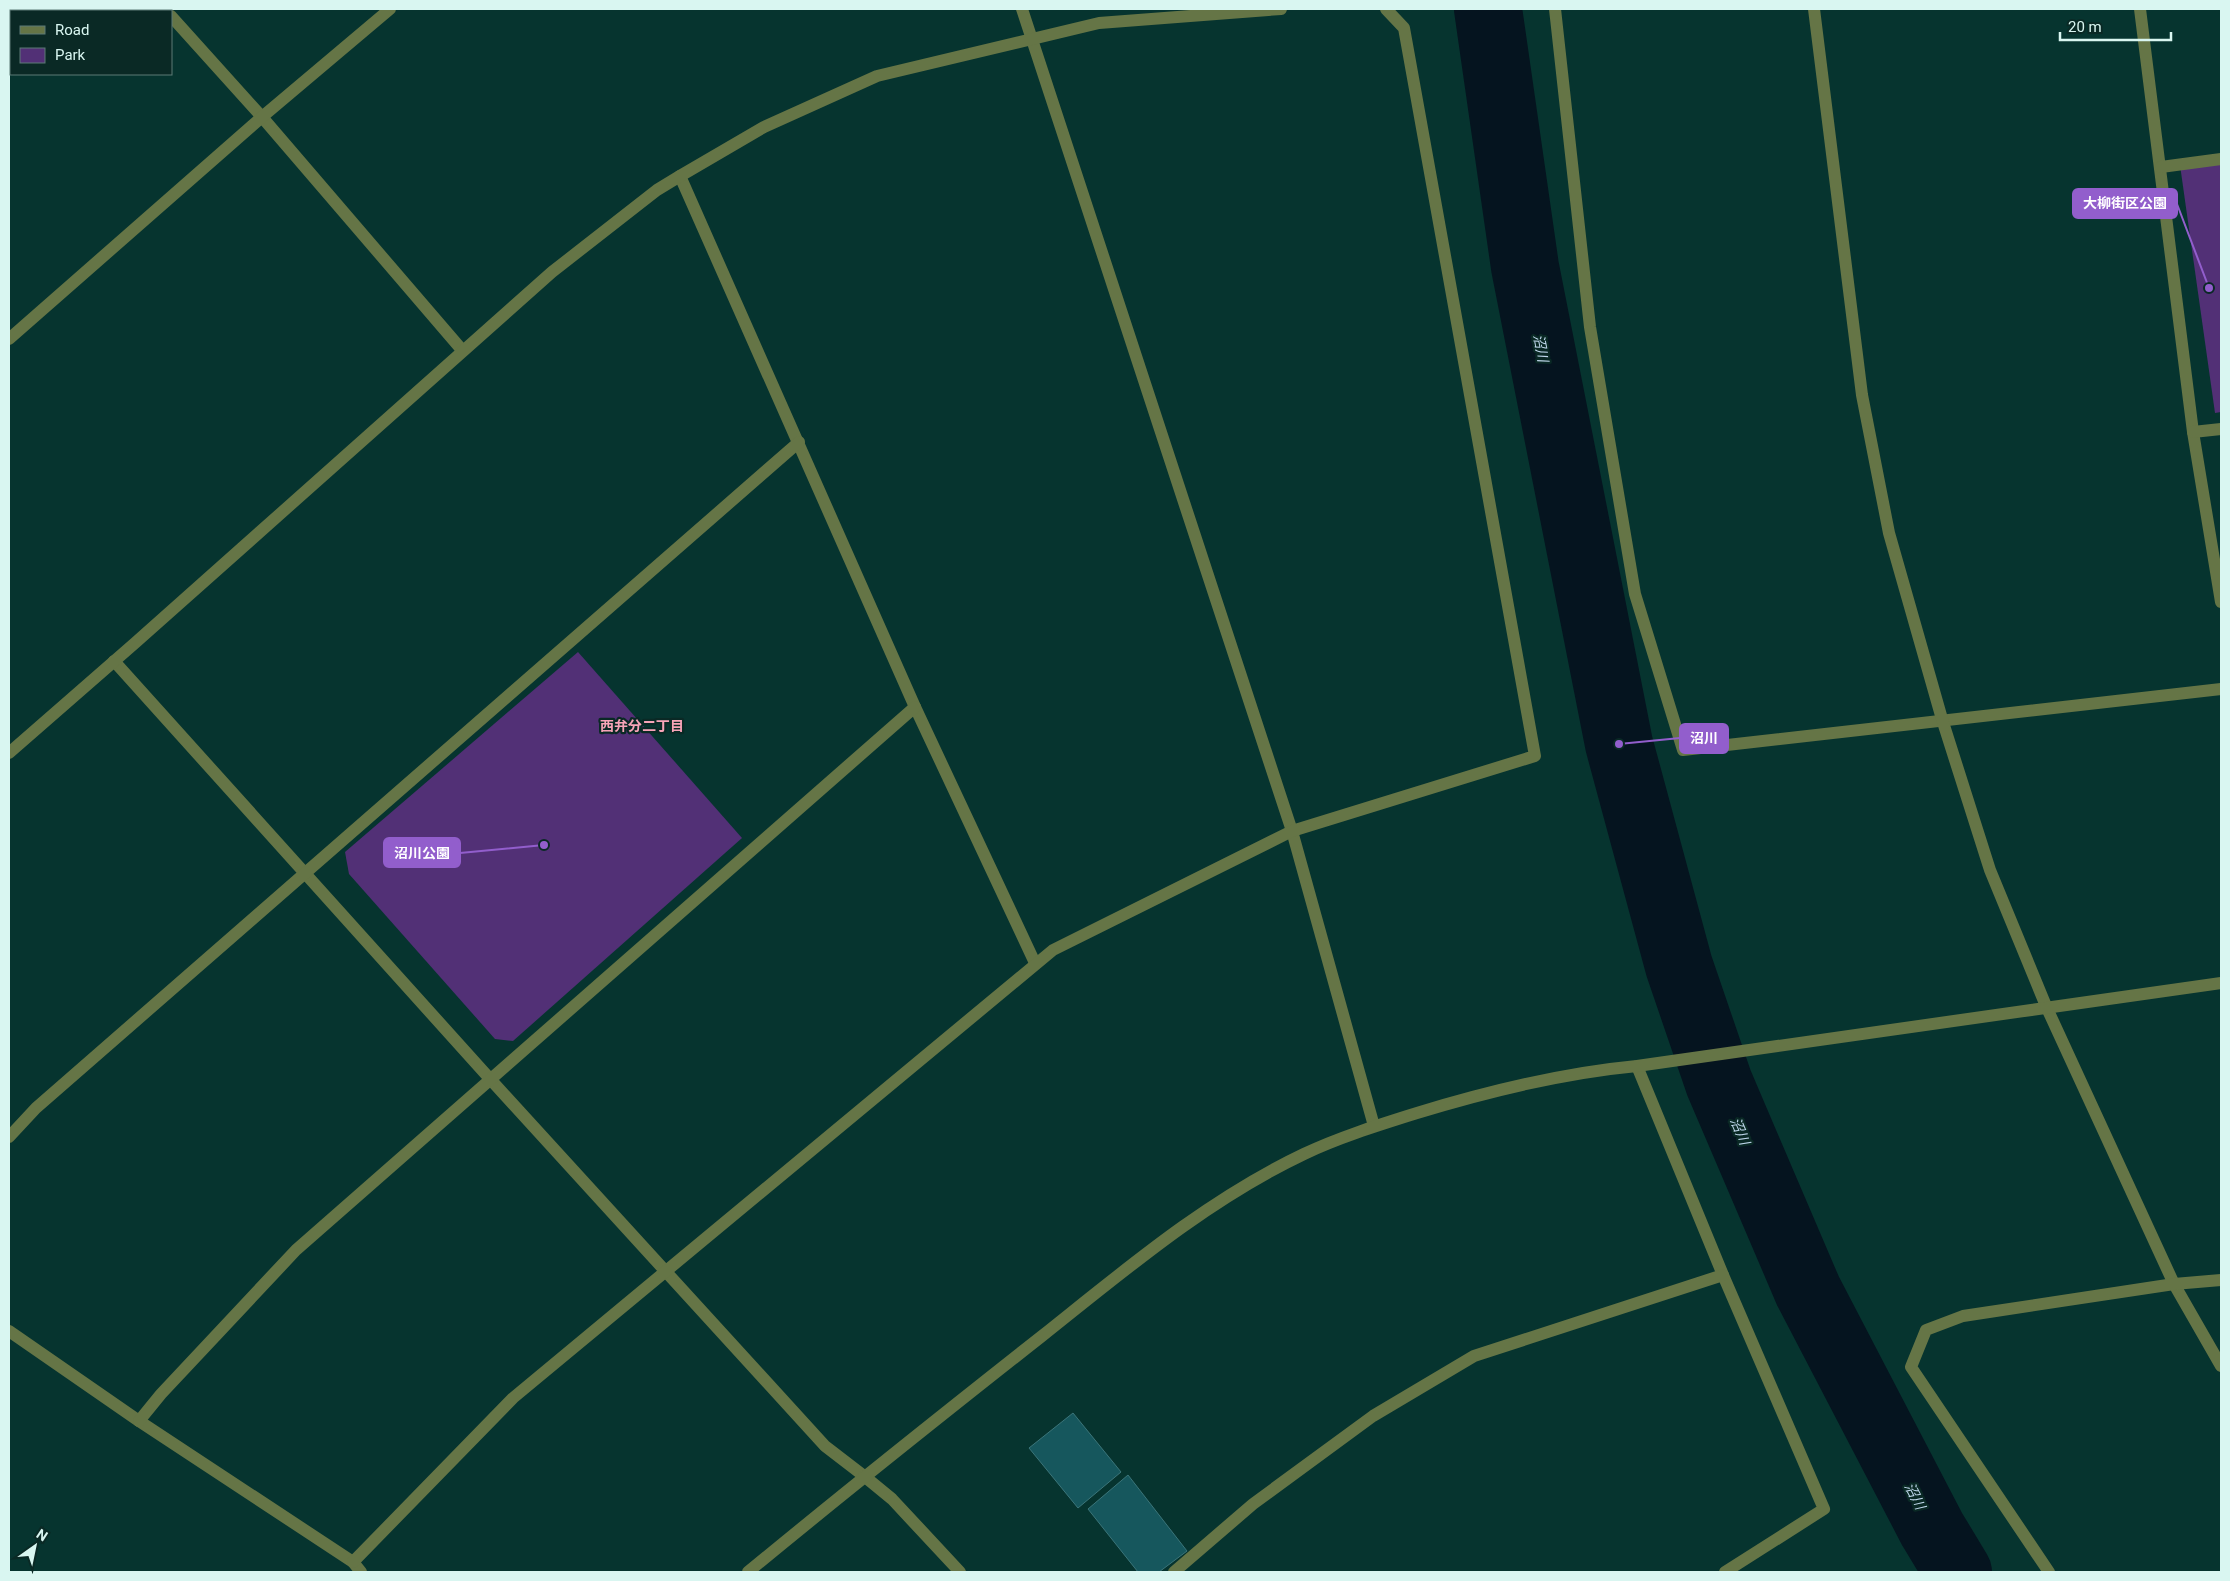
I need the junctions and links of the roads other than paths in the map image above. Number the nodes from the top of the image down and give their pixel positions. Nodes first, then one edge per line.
1 (390, 9) edge
2 (1022, 9) edge
3 (1281, 9) edge
4 (1386, 9) edge
5 (1554, 9) edge
6 (1814, 9) edge
7 (2140, 9) edge
8 (172, 17) edge
9 (1030, 38) junction
10 (262, 117) junction
11 (2221, 159) edge
12 (2161, 167) junction
13 (680, 176) junction
14 (9, 339) edge
15 (462, 350) junction
16 (2221, 429) edge
17 (2193, 432) junction
18 (799, 442) junction
19 (2221, 602) edge
20 (114, 660) junction
21 (2221, 689) edge
22 (915, 707) junction
23 (1942, 719) junction
24 (9, 753) edge
25 (1292, 831) junction
26 (306, 872) junction
27 (1035, 964) junction
28 (2221, 983) edge
29 (2046, 1006) junction
30 (1637, 1066) junction
31 (491, 1080) junction
32 (1374, 1126) junction
33 (9, 1137) edge
34 (665, 1272) junction
35 (1723, 1275) junction
36 (2221, 1280) edge
37 (2174, 1284) junction
38 (9, 1331) edge
39 (2221, 1366) edge
40 (139, 1421) junction
41 (864, 1476) junction
42 (357, 1567) edge
43 (748, 1572) edge
44 (960, 1572) edge
45 (1174, 1572) edge
46 (1725, 1572) edge
47 (2049, 1572) edge

1 - 10 street
2 - 9 street
3 - 9 street
4 - 25 street
5 - 23 street
6 - 23 street
7 - 12 street
8 - 10 street
9 - 13 street
9 - 25 street
10 - 14 street
10 - 15 street
11 - 12 street
12 - 17 street
13 - 15 street
13 - 18 street
15 - 20 street
16 - 17 street
17 - 19 street
18 - 22 street
18 - 26 street
20 - 24 street
20 - 26 street
21 - 23 street
22 - 27 street
22 - 31 street
23 - 29 street
25 - 27 street
25 - 32 street
26 - 31 street
26 - 33 street
27 - 34 street
28 - 29 street
29 - 30 street
29 - 37 street
30 - 32 street
30 - 35 street
31 - 34 street
31 - 40 street
32 - 41 street
34 - 41 street
34 - 42 street
35 - 45 street
35 - 46 street
36 - 37 street
37 - 39 street
37 - 47 street
38 - 40 street
40 - 42 street
41 - 43 street
41 - 44 street

